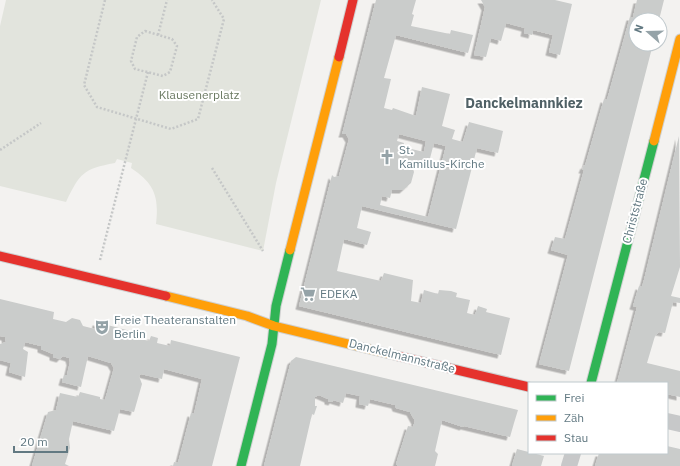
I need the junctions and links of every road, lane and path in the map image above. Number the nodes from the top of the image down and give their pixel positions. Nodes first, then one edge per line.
1 (105, 0) edge
2 (167, 0) edge
3 (212, 0) edge
4 (353, 0) edge
5 (158, 35) junction
6 (680, 39) edge
7 (148, 72) junction
8 (137, 119) junction
9 (41, 124) dead end
10 (0, 150) edge
11 (212, 168) dead end
12 (263, 251) dead end
13 (0, 256) edge
14 (100, 260) dead end
15 (274, 326) junction
16 (591, 382) edge
17 (528, 387) edge
18 (668, 421) edge
19 (680, 424) edge
20 (573, 454) edge
21 (241, 466) edge
22 (569, 466) edge

1 - 8 path
2 - 5 path
3 - 8 path
4 - 15 street
5 - 7 path
5 - 7 path
6 - 16 street, Christstraße
7 - 8 path
8 - 14 path
9 - 10 path
11 - 12 path
13 - 15 street
15 - 17 street, Danckelmannstraße
15 - 21 street
18 - 19 street
20 - 22 street

